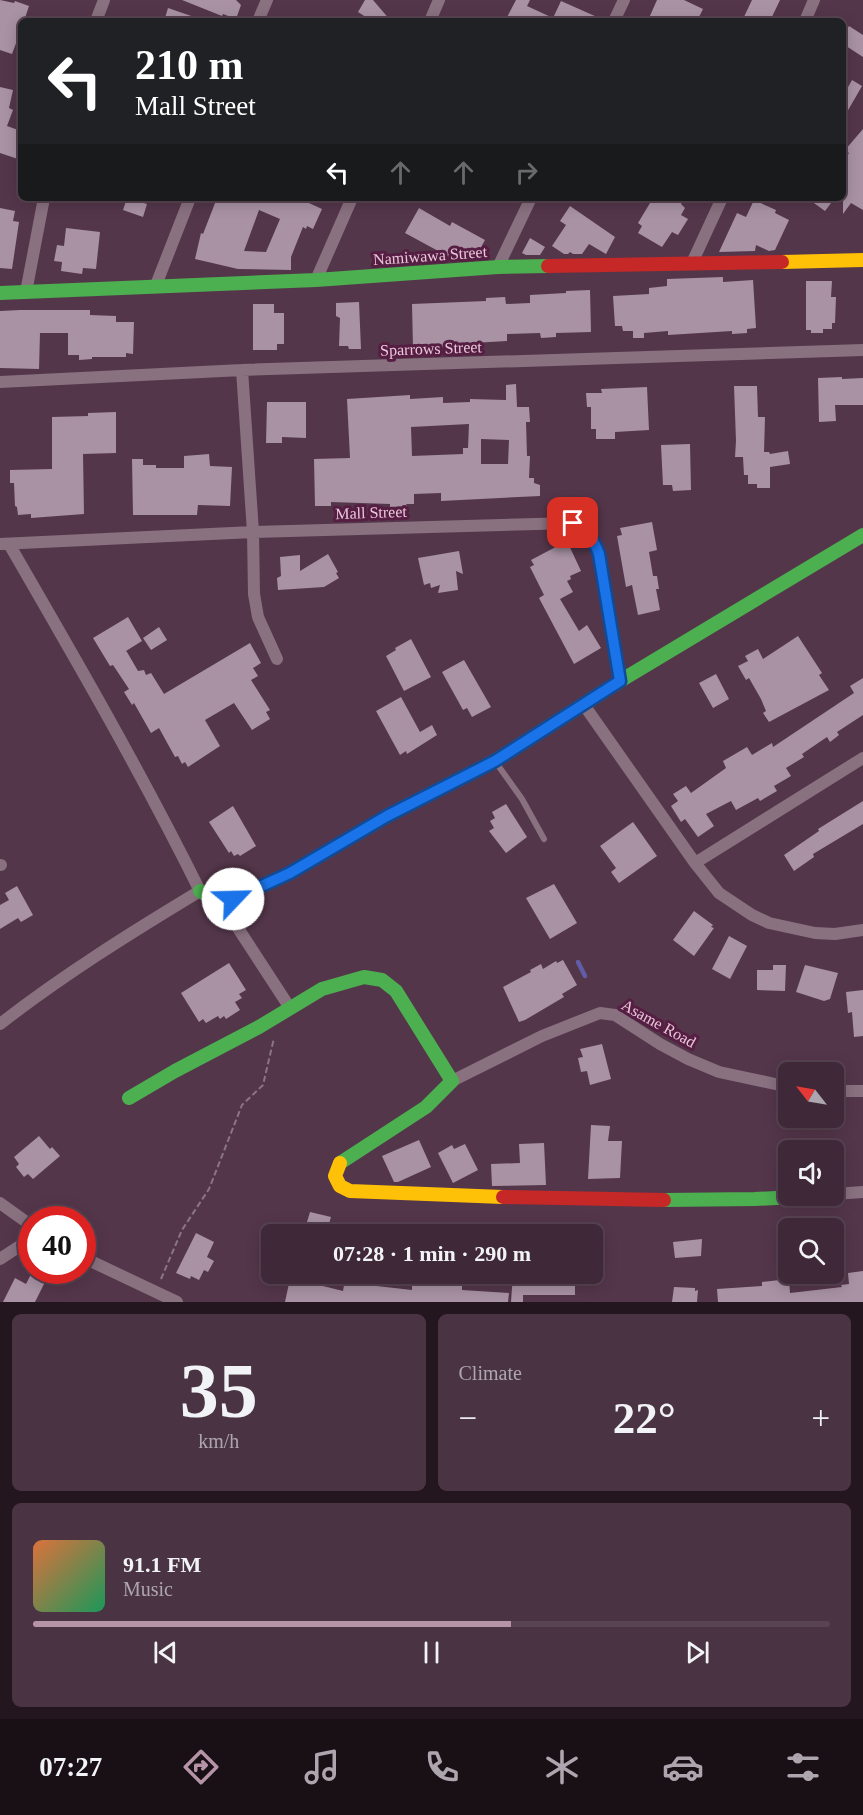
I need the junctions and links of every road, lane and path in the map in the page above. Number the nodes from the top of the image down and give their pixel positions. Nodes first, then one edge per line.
1 (104, 0) edge
2 (267, 0) edge
3 (439, 0) edge
4 (624, 0) edge
5 (814, 0) edge
6 (97, 18) edge
7 (259, 18) edge
8 (431, 18) edge
9 (615, 18) edge
10 (806, 18) edge
11 (43, 201) edge
12 (189, 201) edge
13 (351, 201) edge
14 (530, 201) edge
15 (721, 201) edge
16 (863, 260) edge
17 (692, 263) junction
18 (498, 267) junction
19 (316, 280) junction
20 (156, 285) junction
21 (26, 292) junction
22 (0, 293) edge
23 (863, 350) edge
24 (242, 370) junction
25 (0, 382) edge
26 (253, 532) junction
27 (863, 535) edge
28 (4, 544) edge
29 (277, 659) dead end
30 (620, 681) junction
31 (584, 705) junction
32 (863, 758) edge
33 (495, 761) junction
34 (544, 839) dead end
35 (695, 863) junction
36 (200, 891) junction
37 (219, 899) junction
38 (863, 930) edge
39 (290, 1008) junction
40 (0, 1024) edge
41 (275, 1032) dead end
42 (452, 1082) junction
43 (778, 1085) edge
44 (844, 1091) edge
45 (863, 1091) edge
46 (129, 1098) dead end
47 (863, 1192) edge
48 (844, 1193) edge
49 (778, 1199) edge
50 (0, 1203) edge
51 (18, 1216) edge
52 (18, 1247) edge
53 (0, 1259) edge
54 (96, 1264) edge
55 (155, 1293) junction
56 (177, 1302) edge

1 - 6 street
2 - 7 street
3 - 8 street
4 - 9 street
5 - 10 street
11 - 21 street
12 - 20 street
13 - 19 street
14 - 18 street
15 - 17 street
16 - 17 street, Namiwawa Street
17 - 18 street, Namiwawa Street
18 - 19 street, Namiwawa Street
19 - 20 street, Namiwawa Street
20 - 21 street, Namiwawa Street
21 - 22 street, Namiwawa Street
23 - 24 street, Sparrows Street
24 - 25 street, Sparrows Street
24 - 26 street
26 - 28 street, Mall Street
26 - 29 street
26 - 30 street, Mall Street
27 - 30 street
28 - 36 street
30 - 31 street
31 - 33 street
31 - 35 street
32 - 35 street
33 - 34 lane
33 - 37 street
35 - 38 street
36 - 37 street
36 - 40 street
37 - 39 street
39 - 42 street
39 - 46 street
41 - 55 path
42 - 43 street, Asame Road
42 - 49 street
44 - 45 street
47 - 48 street
50 - 51 street
52 - 53 street
54 - 55 street
55 - 56 street

